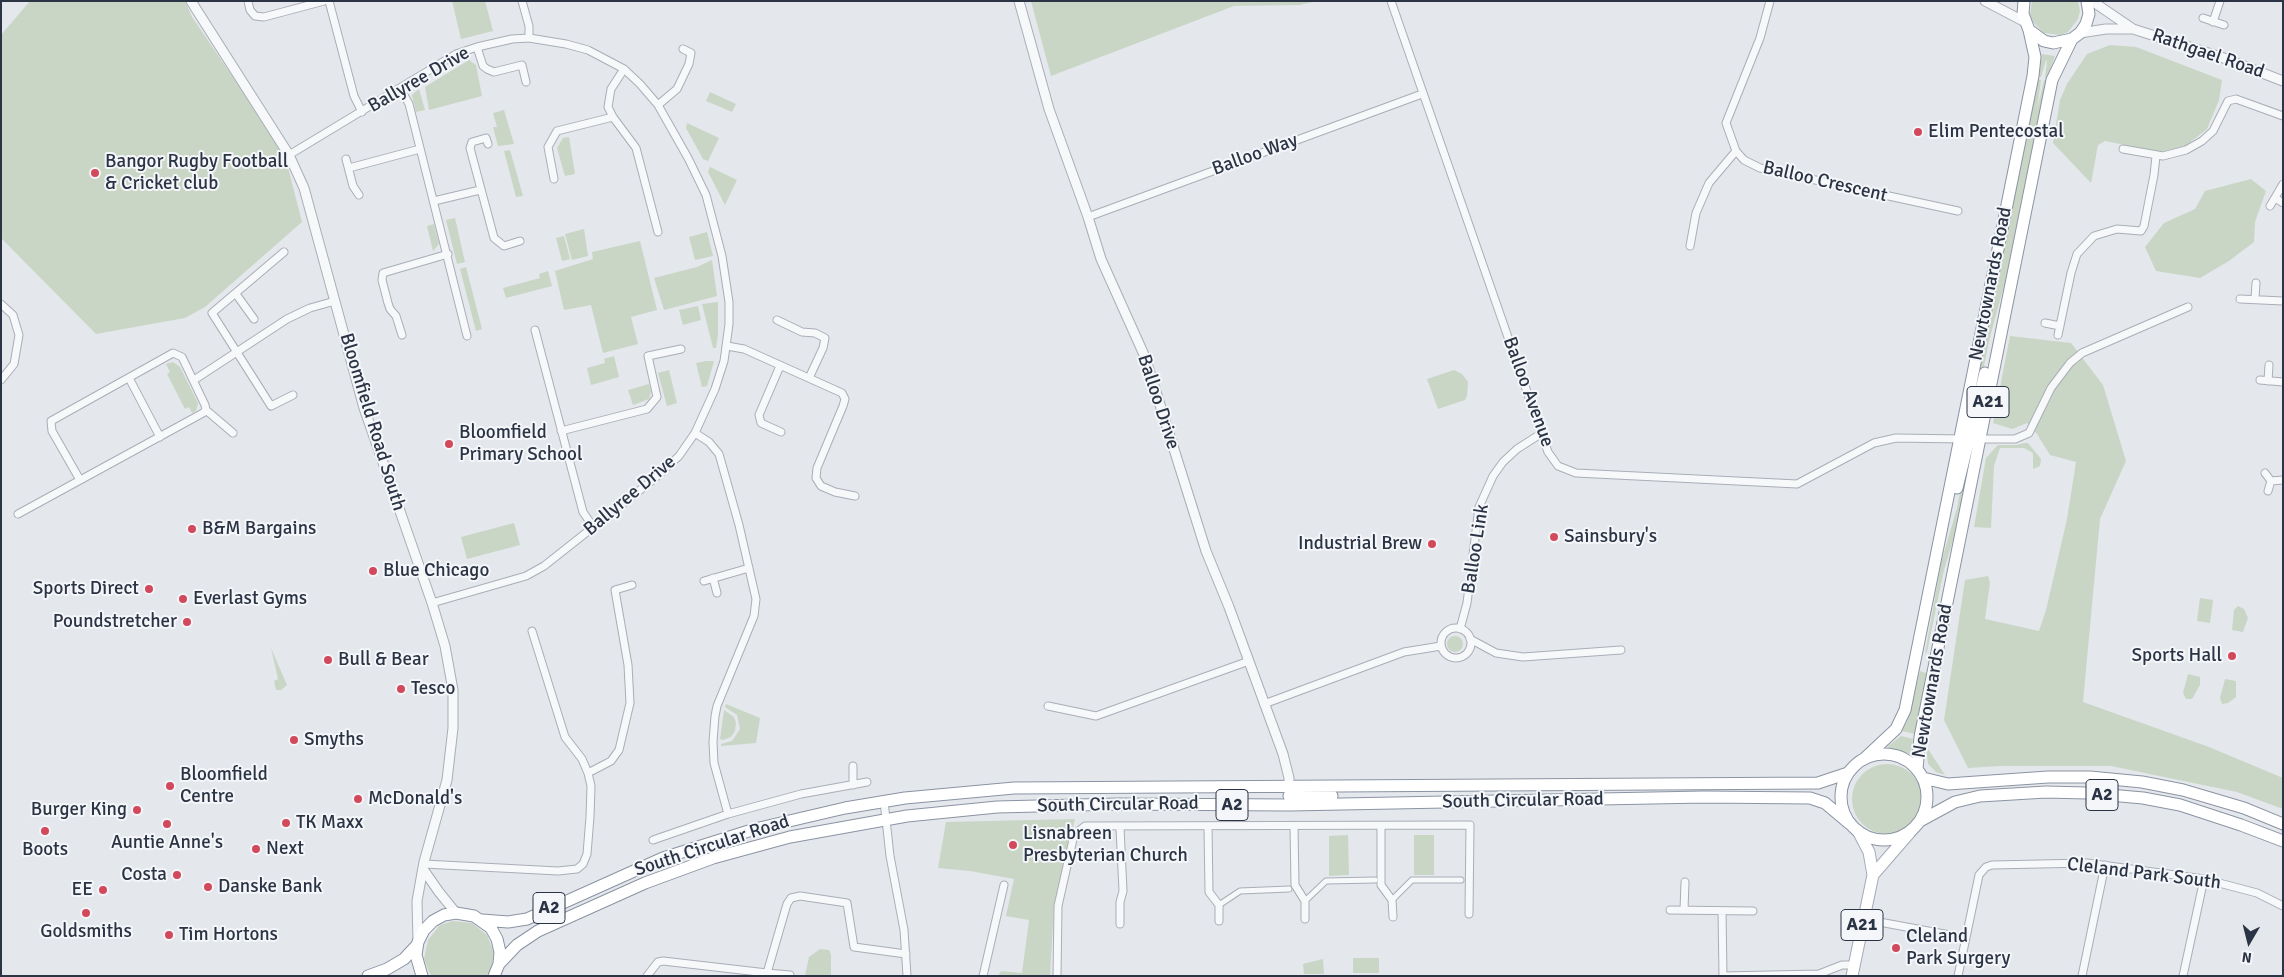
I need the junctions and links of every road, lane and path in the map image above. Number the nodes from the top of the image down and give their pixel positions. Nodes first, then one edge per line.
1 (191, 1) edge
2 (248, 1) edge
3 (324, 1) edge
4 (329, 1) edge
5 (522, 1) edge
6 (1019, 1) edge
7 (1390, 1) edge
8 (1770, 1) edge
9 (1985, 1) edge
10 (2024, 1) edge
11 (2087, 1) edge
12 (2092, 1) edge
13 (2220, 1) edge
14 (2203, 18) dead end
15 (2213, 22) junction
16 (2224, 25) dead end
17 (2027, 26) junction
18 (2134, 29) junction
19 (2076, 36) junction
20 (530, 38) junction
21 (477, 47) junction
22 (683, 49) dead end
23 (624, 69) junction
24 (2283, 81) edge
25 (526, 82) dead end
26 (400, 88) junction
27 (1422, 94) junction
28 (658, 105) junction
29 (362, 112) junction
30 (2283, 116) edge
31 (613, 117) junction
32 (488, 144) dead end
33 (420, 149) junction
34 (2122, 149) dead end
35 (1736, 151) junction
36 (289, 155) junction
37 (2156, 156) junction
38 (346, 159) dead end
39 (349, 168) junction
40 (554, 179) dead end
41 (2283, 184) edge
42 (480, 190) junction
43 (359, 196) dead end
44 (2275, 198) junction
45 (434, 201) junction
46 (2283, 203) edge
47 (2270, 206) dead end
48 (1958, 211) dead end
49 (1088, 217) junction
50 (658, 232) dead end
51 (520, 241) dead end
52 (1690, 246) dead end
53 (284, 252) dead end
54 (448, 254) junction
55 (2256, 283) dead end
56 (236, 294) junction
57 (2255, 298) junction
58 (2240, 299) dead end
59 (335, 301) junction
60 (2283, 301) edge
61 (1, 304) edge
62 (2188, 307) dead end
63 (254, 319) dead end
64 (777, 320) dead end
65 (2045, 323) dead end
66 (2060, 326) junction
67 (535, 330) dead end
68 (402, 335) dead end
69 (2058, 335) dead end
70 (467, 336) dead end
71 (727, 346) junction
72 (681, 349) dead end
73 (235, 352) junction
74 (2269, 365) dead end
75 (780, 366) junction
76 (129, 378) junction
77 (809, 378) junction
78 (1, 380) edge
79 (194, 380) junction
80 (2283, 382) edge
81 (293, 395) dead end
82 (206, 410) junction
83 (561, 431) junction
84 (781, 432) dead end
85 (695, 433) junction
86 (1542, 433) junction
87 (233, 434) dead end
88 (160, 437) junction
89 (1970, 439) junction
90 (2265, 473) dead end
91 (80, 480) junction
92 (2283, 480) edge
93 (2271, 481) junction
94 (2268, 491) dead end
95 (855, 496) dead end
96 (18, 514) dead end
97 (594, 528) junction
98 (749, 568) junction
99 (713, 578) junction
100 (704, 581) dead end
101 (632, 585) dead end
102 (717, 593) dead end
103 (432, 603) junction
104 (1460, 629) junction
105 (532, 631) dead end
106 (1470, 639) junction
107 (1441, 646) junction
108 (1621, 650) dead end
109 (1249, 661) junction
110 (1264, 704) junction
111 (1048, 706) dead end
112 (1865, 758) junction
113 (854, 766) dead end
114 (588, 773) junction
115 (1848, 773) junction
116 (1920, 774) junction
117 (867, 782) dead end
118 (853, 784) junction
119 (1289, 796) junction
120 (884, 801) junction
121 (728, 814) junction
122 (886, 818) junction
123 (1920, 821) junction
124 (2283, 824) edge
125 (1294, 826) junction
126 (1381, 826) junction
127 (1120, 827) junction
128 (1208, 827) junction
129 (1854, 828) junction
130 (1912, 830) junction
131 (653, 840) dead end
132 (2283, 841) edge
133 (2105, 865) junction
134 (424, 866) junction
135 (1873, 875) junction
136 (2204, 879) junction
137 (1375, 880) dead end
138 (1461, 880) dead end
139 (1684, 882) dead end
140 (1004, 885) dead end
141 (1289, 889) dead end
142 (1392, 900) junction
143 (1304, 901) junction
144 (1218, 905) junction
145 (2283, 906) edge
146 (1670, 910) dead end
147 (1684, 910) junction
148 (1722, 911) junction
149 (1754, 911) dead end
150 (456, 913) junction
151 (1470, 914) dead end
152 (1392, 917) dead end
153 (1863, 919) junction
154 (482, 920) junction
155 (1305, 920) dead end
156 (1219, 921) dead end
157 (1120, 924) dead end
158 (1966, 938) junction
159 (418, 944) junction
160 (906, 954) junction
161 (498, 971) edge
162 (1853, 971) edge
163 (767, 973) junction
164 (744, 974) edge
165 (790, 975) edge
166 (1821, 975) edge
167 (368, 976) edge
168 (422, 976) edge
169 (647, 976) edge
170 (907, 976) edge
171 (983, 976) edge
172 (1057, 976) edge
173 (1723, 976) edge
174 (1958, 976) edge
175 (2082, 976) edge
176 (2183, 976) edge

1 - 36 street, Bloomfield Road South
2 - 3 street
4 - 29 street
5 - 20 street
6 - 49 street, Balloo Drive
7 - 27 street, Balloo Avenue
8 - 35 street
9 - 17 street
10 - 17 main road, A21
11 - 19 main road, A21
12 - 18 street, Rathgael Road
13 - 15 street
14 - 15 street
15 - 16 street
17 - 19 main road
17 - 89 main road, Newtownards Road / A21
18 - 19 street, Rathgael Road
18 - 24 street, Rathgael Road
19 - 89 main road, Newtownards Road / A21
20 - 21 street, Ballyree Drive
20 - 23 street, Ballyree Drive
21 - 25 street
21 - 26 street, Ballyree Drive
22 - 28 street
23 - 28 street, Ballyree Drive
23 - 31 street
26 - 29 street, Ballyree Drive
26 - 33 street
27 - 49 street, Balloo Way
27 - 86 street, Balloo Avenue
28 - 71 street, Ballyree Drive
29 - 36 street, Ballyree Drive
30 - 37 street
31 - 40 street
31 - 50 street
32 - 42 street
33 - 39 street
33 - 45 street
34 - 37 street
35 - 48 street, Balloo Crescent
35 - 52 street
36 - 59 street, Bloomfield Road South
37 - 66 street
38 - 39 street
39 - 43 street
41 - 44 street
42 - 45 street
42 - 51 street
44 - 46 street
44 - 47 street
45 - 54 street
49 - 109 street, Balloo Drive
53 - 56 street
54 - 68 street
54 - 70 street
55 - 57 street
56 - 63 street
56 - 73 street
57 - 58 street
57 - 60 street
59 - 73 street
59 - 103 street, Bloomfield Road South
61 - 78 street
62 - 89 street, Balloo Avenue
64 - 77 street
65 - 66 street
66 - 69 street
67 - 83 street
71 - 75 street
71 - 85 street, Ballyree Drive
72 - 83 street
73 - 79 street
73 - 81 street
74 - 80 street
75 - 77 street
75 - 84 street
76 - 79 street
76 - 88 street
76 - 91 street
77 - 95 street
79 - 82 street
82 - 87 street
82 - 88 street
83 - 97 street
85 - 97 street, Ballyree Drive
85 - 98 street
86 - 89 street, Balloo Avenue
86 - 104 street, Balloo Link
88 - 91 street
89 - 112 main road, Newtownards Road / A21
89 - 116 main road, Newtownards Road / A21
90 - 93 street
91 - 96 street
92 - 93 street
93 - 94 street
97 - 103 street, Ballyree Drive
98 - 99 street
98 - 121 street
99 - 100 street
99 - 102 street
101 - 114 street
103 - 134 street, Bloomfield Road South
104 - 106 street
104 - 107 street
105 - 114 street
106 - 107 street
106 - 108 street
107 - 110 street
109 - 110 street, Balloo Drive
109 - 111 street
110 - 119 street, Balloo Drive
112 - 115 main road, A2
112 - 116 main road, A2
113 - 118 street
114 - 134 street
115 - 119 main road, South Circular Road / A2
115 - 129 main road
116 - 123 main road, A2
116 - 124 main road, A2
117 - 118 street
118 - 121 street
119 - 120 main road, South Circular Road / A2
119 - 122 main road, South Circular Road / A2
119 - 129 main road, South Circular Road / A2
120 - 122 street
120 - 154 main road, South Circular Road / A2
121 - 131 street
122 - 160 street
122 - 161 main road, South Circular Road / A2
123 - 130 main road, A2
123 - 132 main road, A2
125 - 126 street
125 - 128 street
125 - 143 street
126 - 142 street
126 - 151 street
127 - 128 street
127 - 157 street
127 - 172 street
128 - 144 street
129 - 130 main road, A2
129 - 135 main road, A21
130 - 135 main road, A21
133 - 136 street, Cleland Park South
133 - 158 street, Cleland Park South
133 - 175 street
134 - 150 street
134 - 159 street, Bloomfield Road South
135 - 153 main road, A21
136 - 145 street, Cleland Park South
136 - 176 street
137 - 143 street
138 - 142 street
139 - 147 street
140 - 171 street
141 - 144 street
142 - 152 street
143 - 155 street
144 - 156 street
146 - 147 street
147 - 148 street
148 - 149 street
148 - 173 street
150 - 154 main road, A2
150 - 159 main road
153 - 158 street
153 - 162 main road, A21
154 - 161 main road, A2
158 - 174 street, Cleland Park South
159 - 167 main road
159 - 168 main road
160 - 163 street
160 - 170 street
162 - 166 street
163 - 164 street
163 - 165 street
164 - 169 street
166 - 173 street

